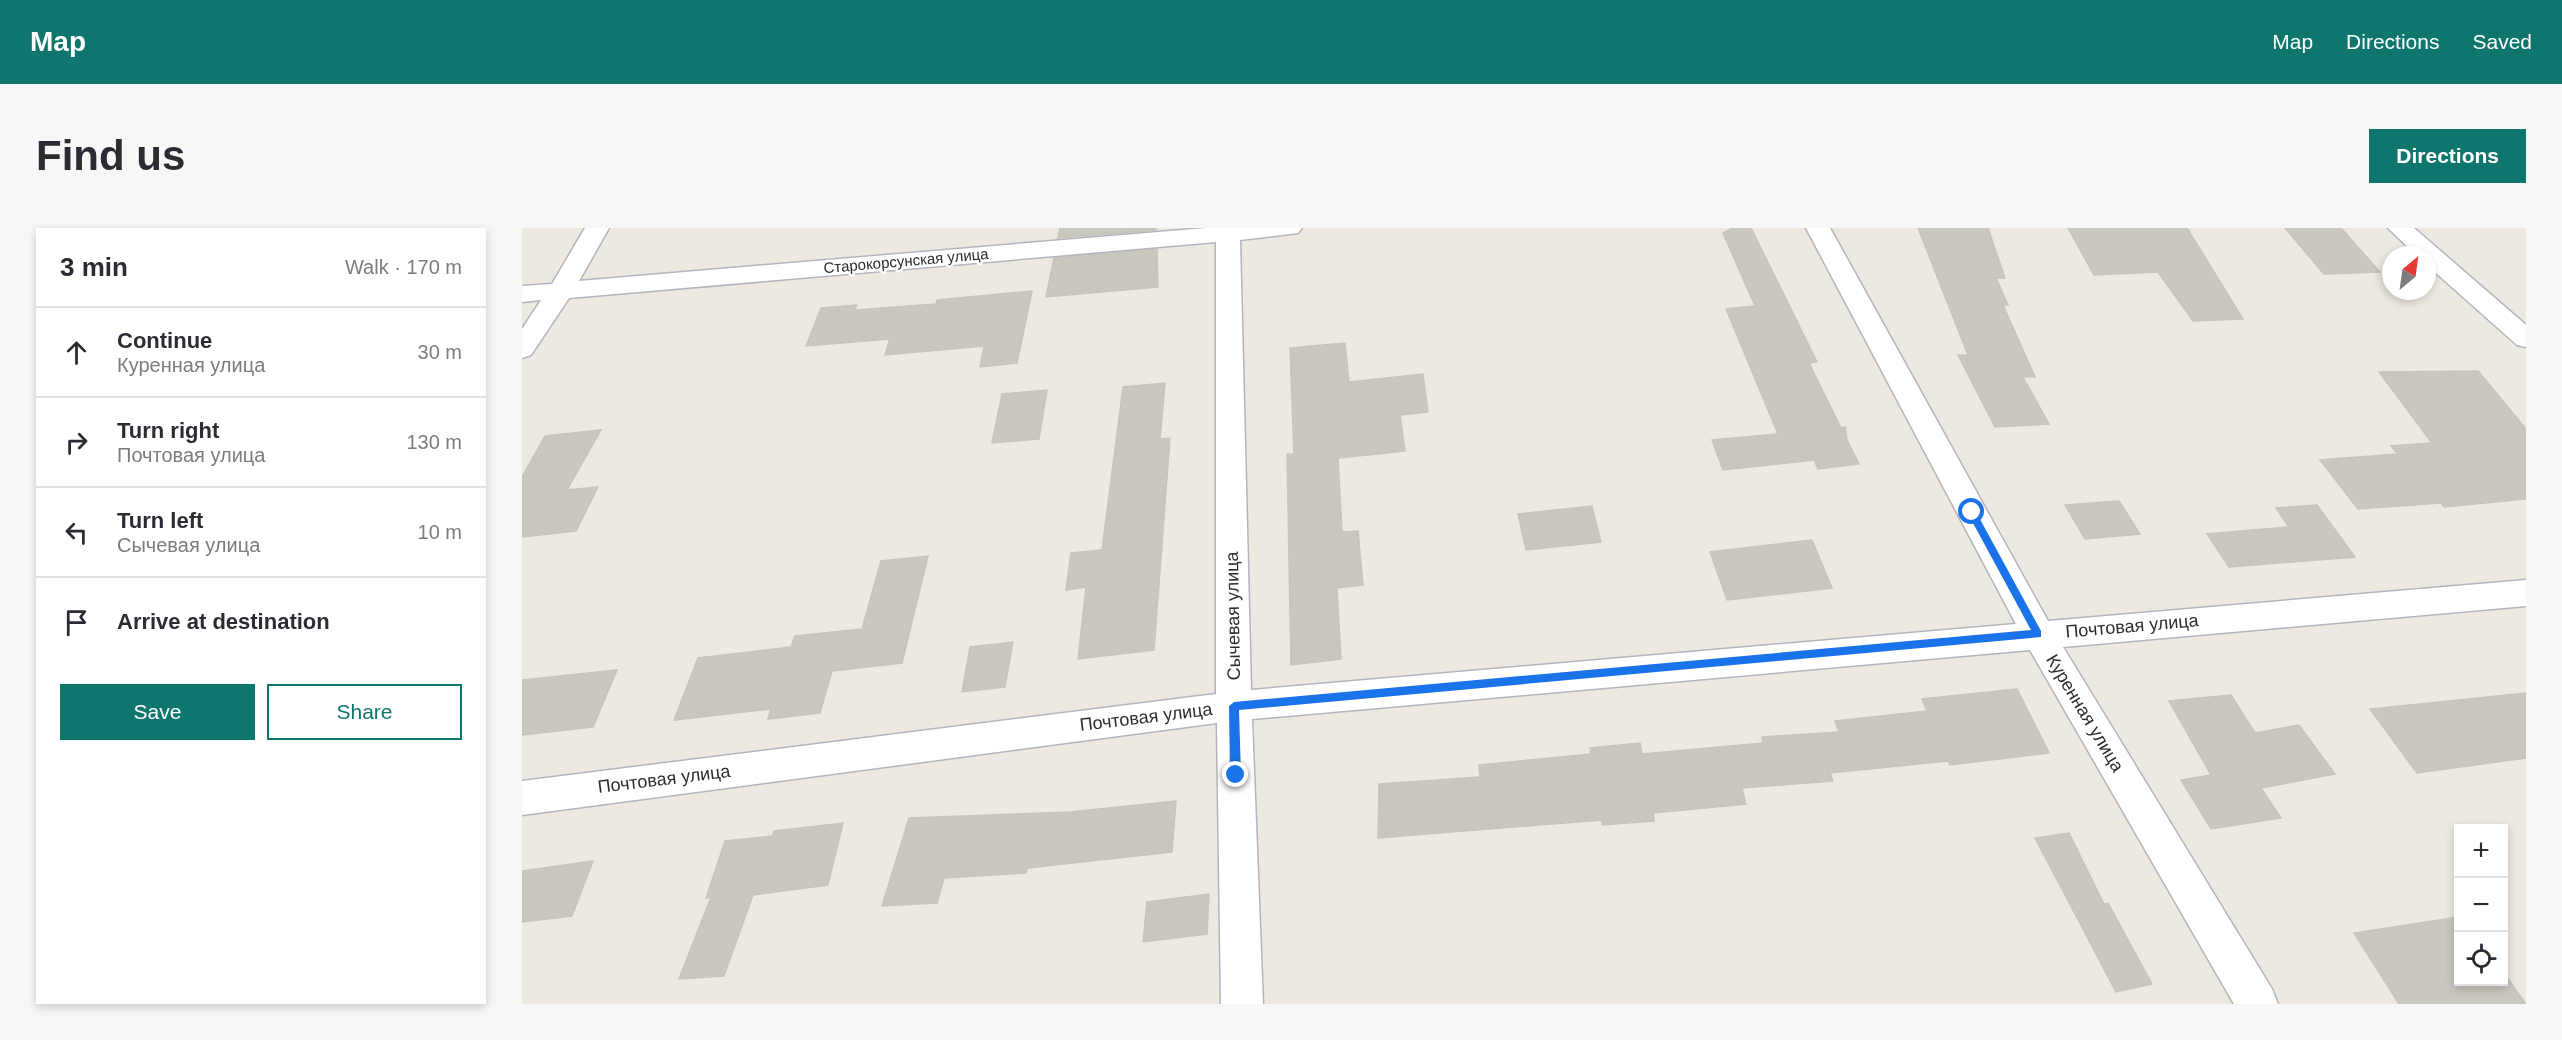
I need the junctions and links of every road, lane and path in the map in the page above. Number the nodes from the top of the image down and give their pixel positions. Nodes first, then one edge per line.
1 (597, 228) edge
2 (1290, 228) edge
3 (1818, 228) edge
4 (2400, 228) edge
5 (1228, 231) edge
6 (561, 290) junction
7 (522, 294) edge
8 (2526, 339) edge
9 (522, 349) edge
10 (2526, 593) edge
11 (2038, 634) junction
12 (1234, 706) junction
13 (522, 798) edge
14 (1242, 1004) edge
15 (2257, 1004) edge

1 - 6 street
2 - 5 street, Старокорсунская улица
3 - 11 street, Куренная улица
4 - 8 street
5 - 6 street, Старокорсунская улица
5 - 12 street, Сычевая улица
6 - 7 street, Старокорсунская улица
6 - 9 street
10 - 11 street, Почтовая улица
11 - 12 street, Почтовая улица
11 - 15 street, Куренная улица
12 - 13 street, Почтовая улица
12 - 14 street, Сычевая улица

